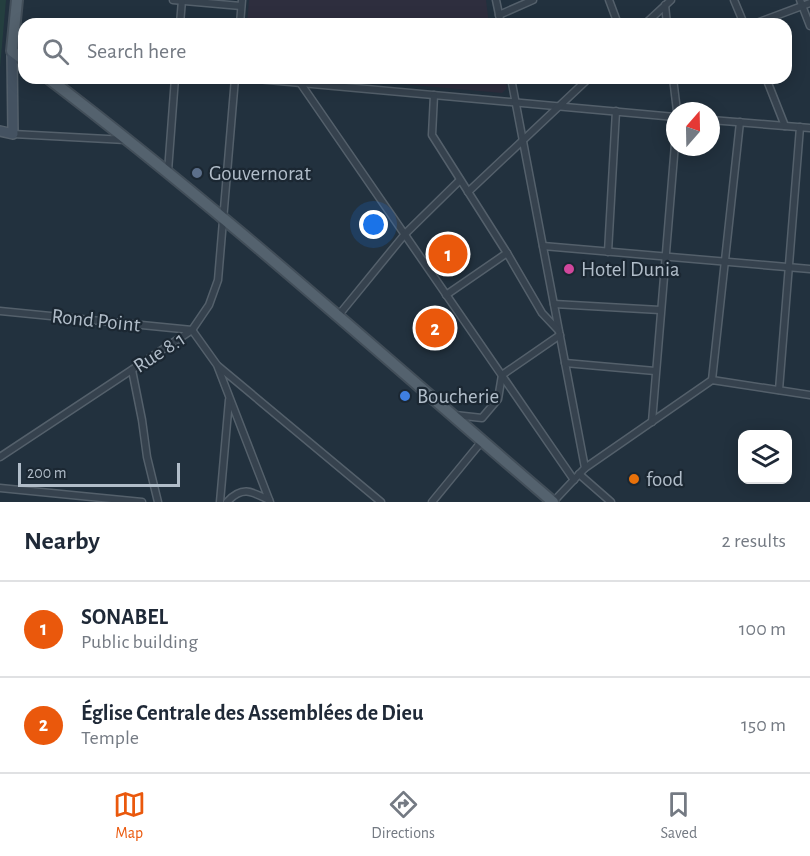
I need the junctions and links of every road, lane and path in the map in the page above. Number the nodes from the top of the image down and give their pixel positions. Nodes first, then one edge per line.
1 (17, 0) edge
2 (173, 0) edge
3 (182, 0) edge
4 (496, 0) edge
5 (533, 0) edge
6 (609, 0) edge
7 (734, 0) edge
8 (668, 2) edge
9 (241, 3) edge
10 (801, 3) edge
11 (810, 3) edge
12 (499, 15) junction
13 (180, 18) edge
14 (240, 18) edge
15 (500, 18) edge
16 (616, 18) edge
17 (651, 18) edge
18 (667, 18) edge
19 (742, 18) edge
20 (767, 18) edge
21 (810, 26) edge
22 (12, 51) junction
23 (18, 56) edge
24 (56, 84) edge
25 (175, 84) edge
26 (234, 84) edge
27 (301, 84) joint
28 (512, 84) edge
29 (583, 84) edge
30 (674, 84) edge
31 (768, 84) edge
32 (434, 96) junction
33 (516, 102) junction
34 (676, 102) edge
35 (560, 106) junction
36 (616, 111) junction
37 (666, 116) edge
38 (720, 121) edge
39 (740, 122) junction
40 (785, 126) junction
41 (800, 127) junction
42 (810, 128) edge
43 (0, 131) edge
44 (13, 134) junction
45 (130, 140) junction
46 (523, 140) junction
47 (674, 156) edge
48 (168, 171) junction
49 (460, 180) junction
50 (468, 192) junction
51 (223, 216) junction
52 (405, 234) junction
53 (543, 246) junction
54 (608, 252) junction
55 (507, 253) junction
56 (664, 258) junction
57 (724, 262) junction
58 (788, 267) junction
59 (810, 269) edge
60 (446, 295) junction
61 (554, 304) junction
62 (660, 310) junction
63 (0, 311) edge
64 (338, 316) junction
65 (192, 330) junction
66 (559, 333) junction
67 (565, 363) junction
68 (217, 365) junction
69 (132, 370) junction
70 (656, 371) junction
71 (502, 375) junction
72 (712, 380) junction
73 (779, 390) junction
74 (810, 395) edge
75 (229, 397) junction
76 (452, 415) junction
77 (652, 422) junction
78 (482, 441) junction
79 (0, 457) edge
80 (585, 468) junction
81 (577, 477) junction
82 (0, 488) edge
83 (270, 501) edge
84 (142, 502) edge
85 (158, 502) edge
86 (220, 502) edge
87 (227, 502) edge
88 (381, 502) edge
89 (432, 502) edge
90 (553, 502) edge
91 (611, 502) edge

1 - 22 main road
2 - 3 street
3 - 9 street
3 - 13 street
4 - 12 street
5 - 12 street
6 - 16 street
7 - 19 street
8 - 17 street
8 - 18 street
9 - 14 street
10 - 11 street
10 - 20 street
10 - 21 street
12 - 15 street
22 - 23 main road
22 - 44 main road
24 - 45 main road
25 - 48 street
26 - 51 street, Rue 8.1
27 - 32 street
27 - 52 street
28 - 33 street
29 - 35 street
30 - 34 street
31 - 40 street
32 - 33 street
32 - 49 street
33 - 35 street
33 - 46 street
35 - 36 street
35 - 46 street
36 - 37 street
36 - 54 street
38 - 39 street
39 - 40 street
39 - 57 street
40 - 41 street
41 - 42 street
41 - 58 street
43 - 44 main road
44 - 45 street
45 - 48 main road
46 - 50 street
46 - 53 street
47 - 56 street
48 - 51 main road
49 - 50 street
49 - 52 street
50 - 55 street
51 - 64 main road
51 - 65 street, Rue 8.1
52 - 60 street
52 - 64 street
53 - 54 street
53 - 61 street
54 - 56 street
55 - 60 street
55 - 66 street
56 - 57 street
56 - 62 street
57 - 58 street
57 - 72 street
58 - 59 street
58 - 73 street
60 - 71 street
61 - 62 street
61 - 66 street
62 - 70 street
63 - 65 street, Rond Point
64 - 76 main road
65 - 68 street
65 - 69 street, Rue 8.1
66 - 67 street
66 - 71 street
67 - 70 street
67 - 80 street
68 - 75 street
68 - 88 street
69 - 79 street, Rue 8.1
69 - 85 street
70 - 77 street
71 - 76 street
71 - 81 street
72 - 73 street
72 - 77 street
73 - 74 street
75 - 83 street
75 - 86 street
76 - 78 main road
77 - 80 street
78 - 89 street
78 - 90 main road
80 - 81 street
81 - 90 street
81 - 91 street
82 - 84 street
83 - 87 street

